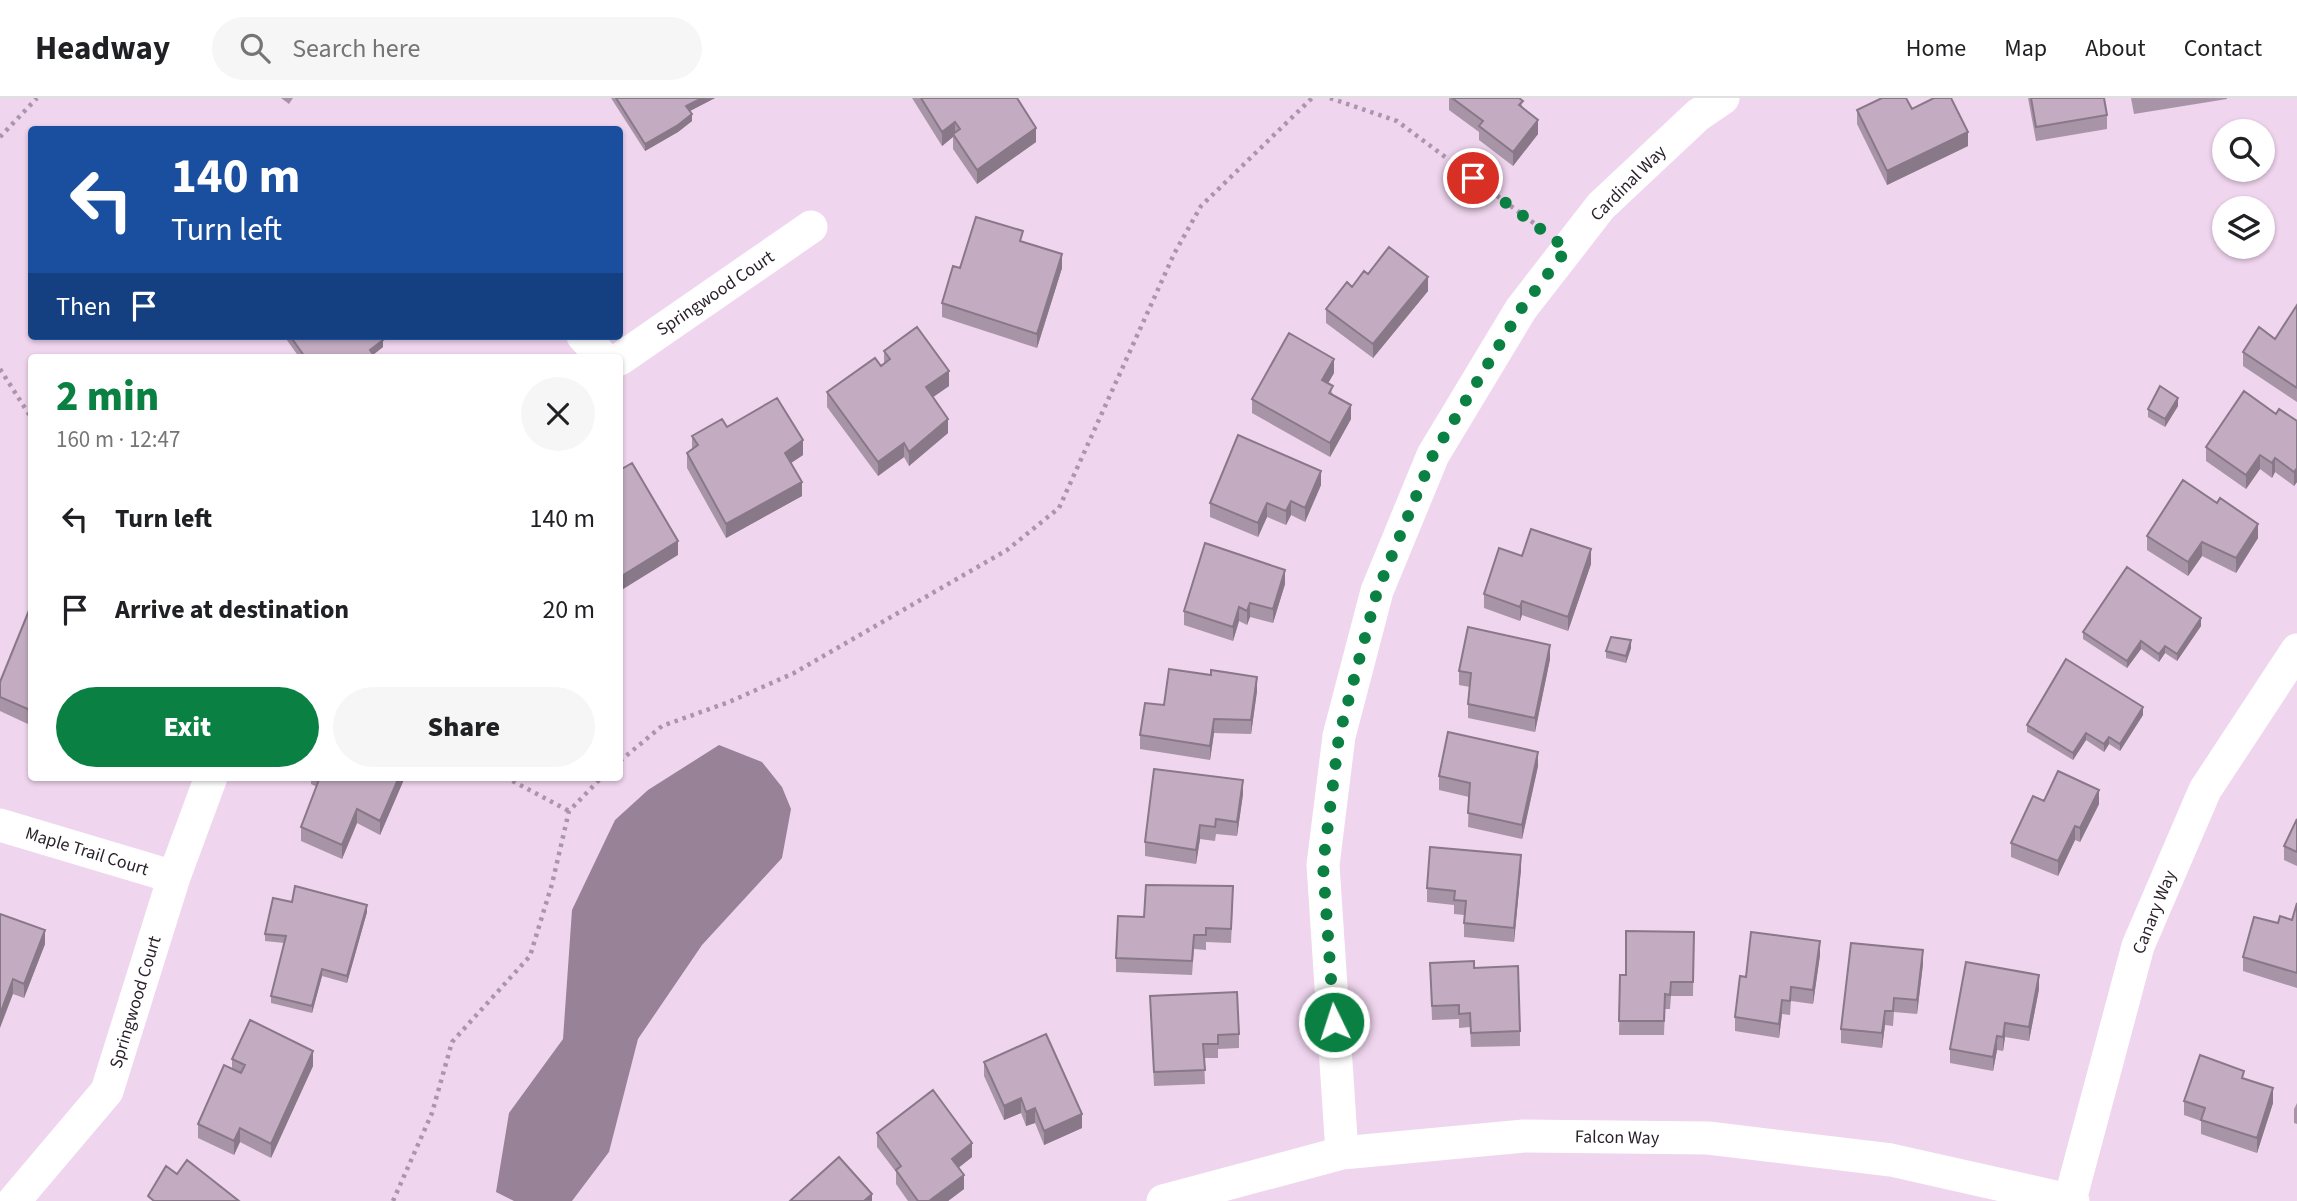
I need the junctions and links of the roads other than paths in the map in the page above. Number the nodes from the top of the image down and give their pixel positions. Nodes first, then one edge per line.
1 (1723, 98) edge
2 (811, 227) dead end
3 (587, 340) edge
4 (599, 354) edge
5 (623, 357) edge
6 (2297, 650) edge
7 (210, 781) edge
8 (0, 825) edge
9 (174, 877) junction
10 (1342, 1153) junction
11 (2071, 1200) edge
12 (14, 1201) edge
13 (1163, 1201) edge

1 - 10 street, Cardinal Way
2 - 5 street, Springwood Court
3 - 4 street
6 - 11 street, Canary Way
7 - 9 street, Springwood Court
8 - 9 street, Maple Trail Court
9 - 12 street, Springwood Court
10 - 11 street, Falcon Way
10 - 13 street, Falcon Way

